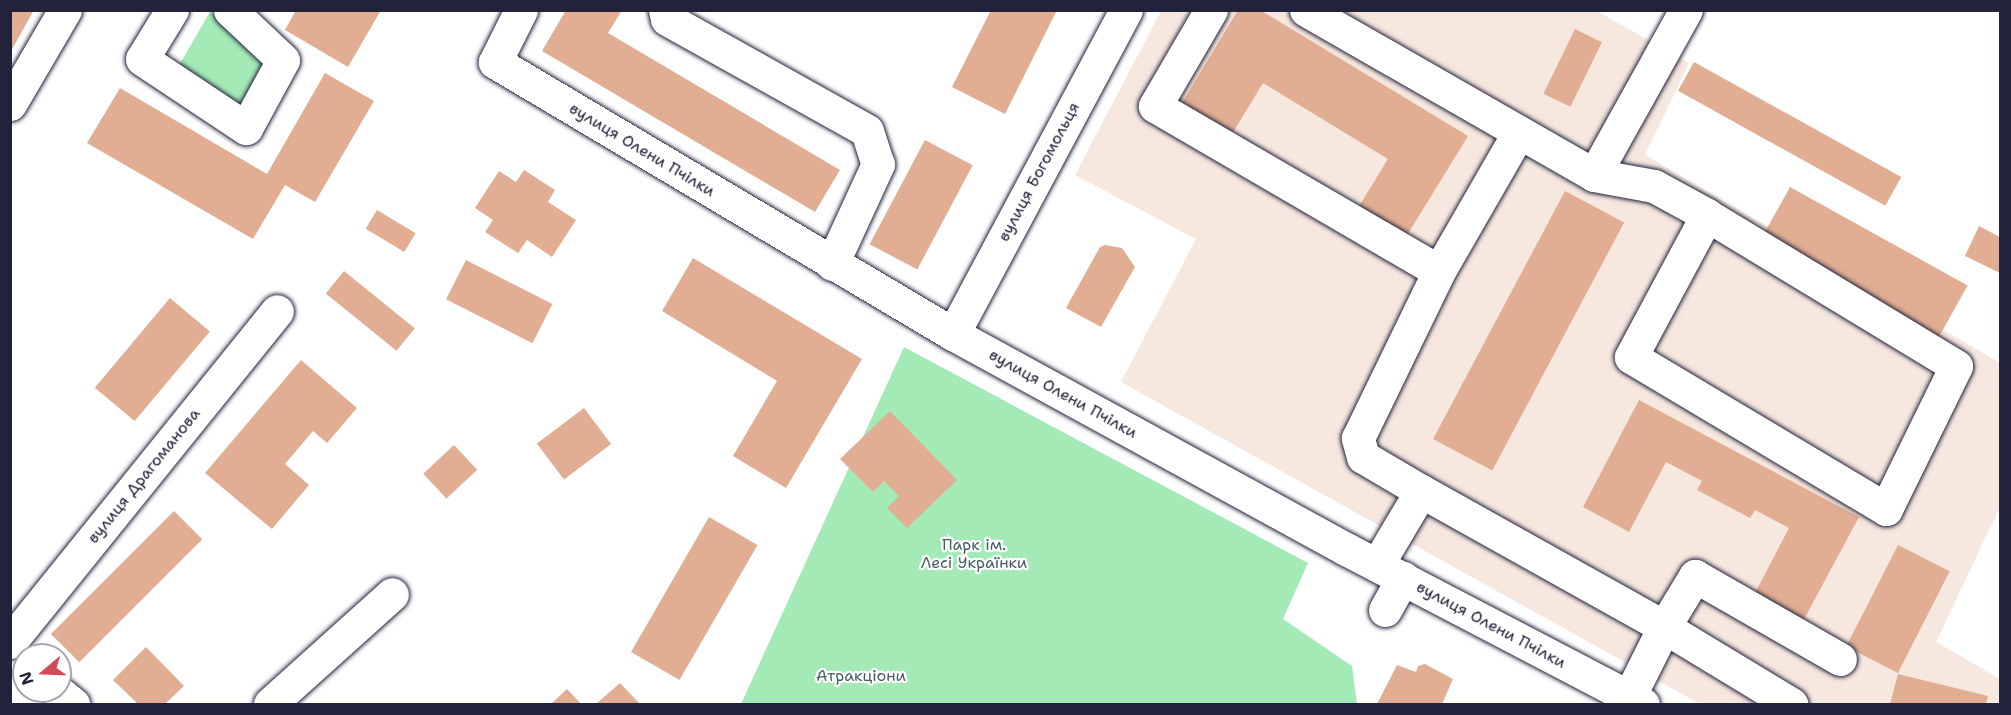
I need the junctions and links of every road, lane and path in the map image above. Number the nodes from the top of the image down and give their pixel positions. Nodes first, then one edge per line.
1 (65, 10) edge
2 (172, 10) edge
3 (230, 10) edge
4 (521, 10) edge
5 (665, 10) edge
6 (1126, 10) edge
7 (1211, 10) edge
8 (1306, 10) edge
9 (1686, 10) edge
10 (10, 104) edge
11 (1519, 132) junction
12 (1594, 175) junction
13 (1707, 215) junction
14 (832, 264) junction
15 (1439, 271) junction
16 (277, 311) dead end
17 (953, 334) junction
18 (1420, 491) junction
19 (1390, 572) junction
20 (392, 594) dead end
21 (1385, 610) dead end
22 (1664, 627) junction
23 (10, 642) edge
24 (1840, 659) dead end
25 (1636, 701) edge
26 (270, 705) edge
27 (1791, 705) edge

1 - 10 street
2 - 3 street
4 - 14 street, вулиця Олени Пчілки
5 - 14 street
6 - 17 street, вулиця Богомольця
7 - 15 street
8 - 11 street
9 - 12 street
11 - 12 street
11 - 15 street
12 - 13 street
13 - 13 street
14 - 17 street, вулиця Олени Пчілки
15 - 18 street
16 - 23 street, вулиця Драгоманова
17 - 19 street, вулиця Олени Пчілки
18 - 19 street
18 - 22 street
19 - 21 street
19 - 25 street, вулиця Олени Пчілки
20 - 26 street
22 - 24 street
22 - 25 street
22 - 27 street

